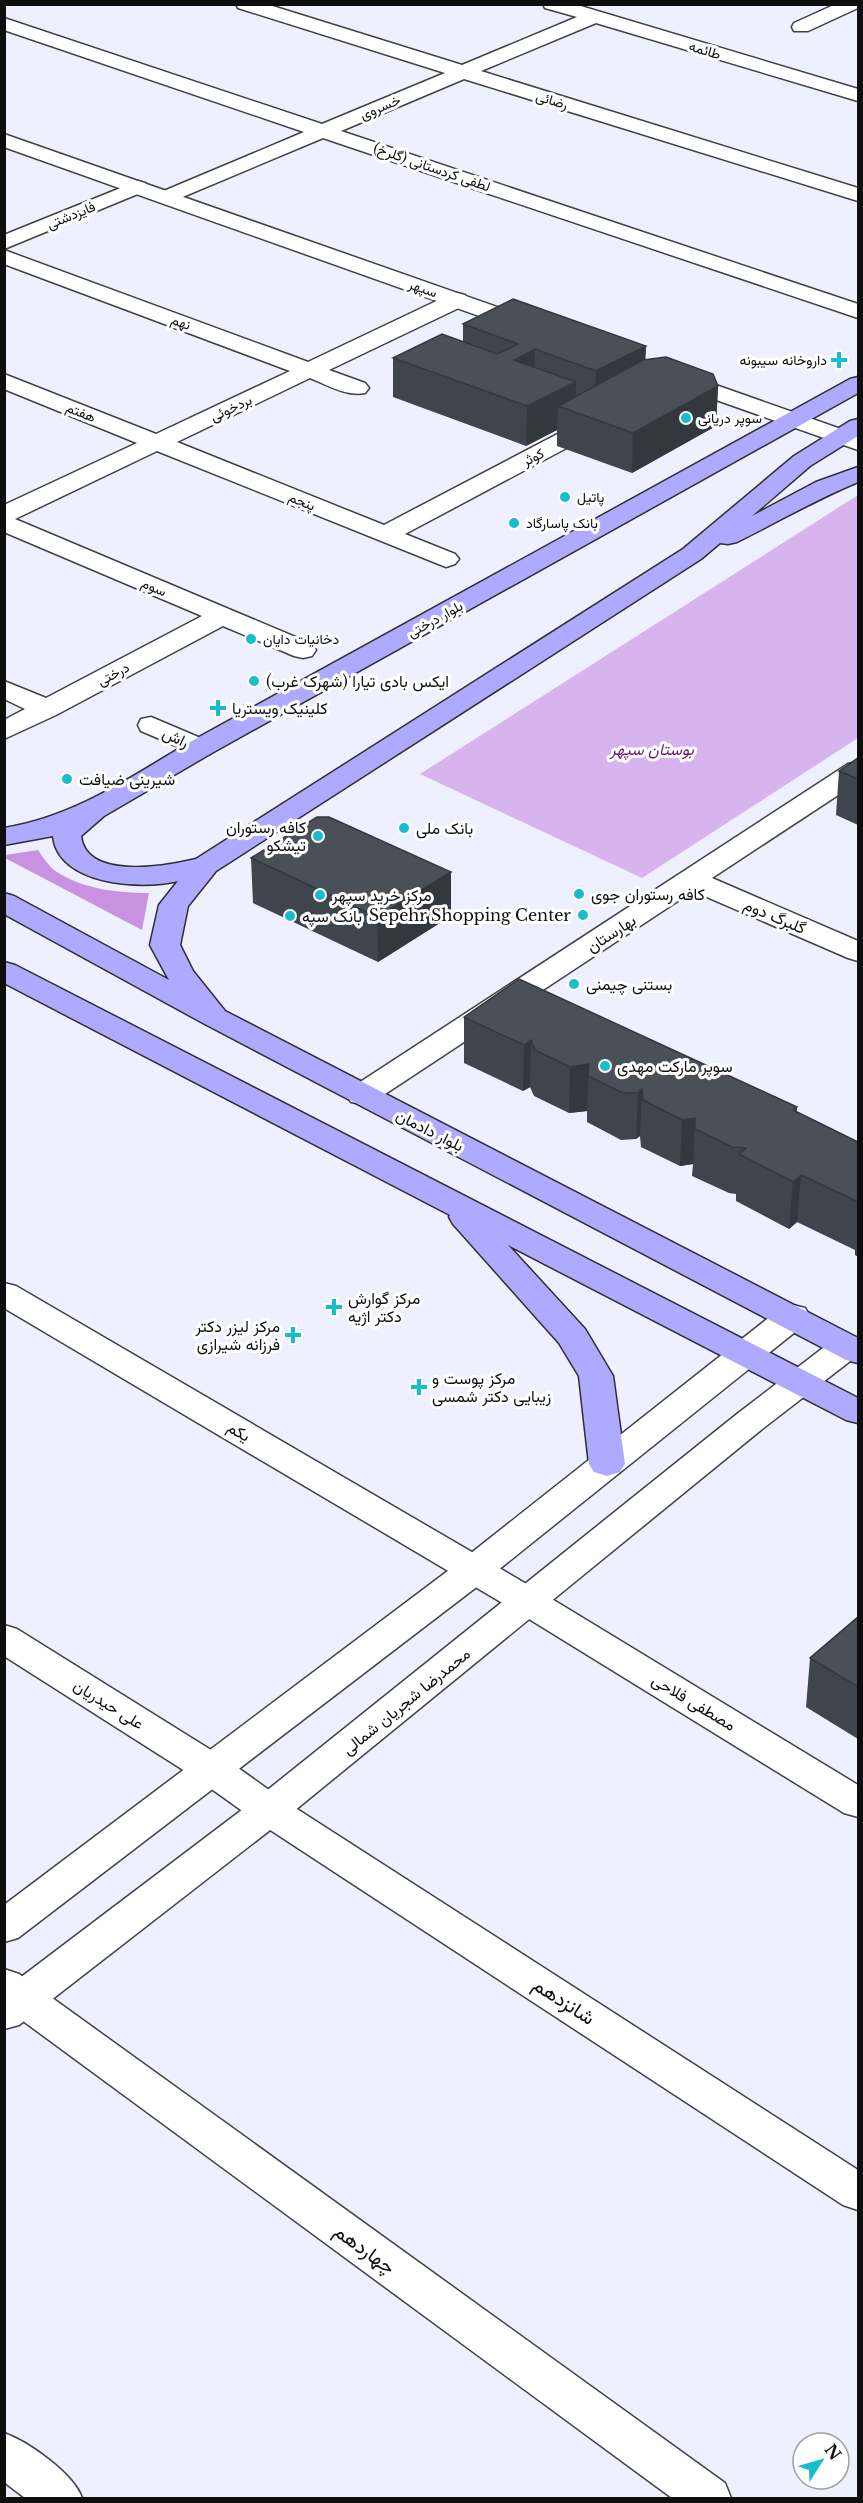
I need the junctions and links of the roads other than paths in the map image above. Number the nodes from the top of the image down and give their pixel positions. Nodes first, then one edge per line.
1 (245, 4) edge
2 (552, 4) edge
3 (853, 4) edge
4 (594, 17) junction
5 (4, 24) edge
6 (801, 27) dead end
7 (462, 72) junction
8 (858, 95) edge
9 (324, 131) junction
10 (4, 140) edge
11 (138, 188) junction
12 (858, 195) edge
13 (166, 197) junction
14 (4, 243) edge
15 (4, 256) edge
16 (457, 300) junction
17 (858, 310) edge
18 (557, 336) edge
19 (310, 370) junction
20 (665, 380) edge
21 (4, 381) edge
22 (858, 384) edge
23 (357, 388) dead end
24 (616, 412) edge
25 (793, 419) junction
26 (852, 435) edge
27 (157, 442) junction
28 (858, 474) edge
29 (682, 483) junction
30 (754, 499) junction
31 (4, 515) edge
32 (4, 523) edge
33 (386, 534) junction
34 (692, 554) junction
35 (446, 559) dead end
36 (222, 616) junction
37 (303, 650) dead end
38 (4, 689) edge
39 (47, 709) junction
40 (151, 725) dead end
41 (4, 731) edge
42 (200, 748) junction
43 (858, 770) edge
44 (96, 809) junction
45 (4, 837) edge
46 (206, 865) junction
47 (692, 880) junction
48 (4, 902) edge
49 (858, 952) edge
50 (4, 972) edge
51 (502, 1005) junction
52 (214, 1017) junction
53 (534, 1020) edge
54 (362, 1095) junction
55 (450, 1200) junction
56 (4, 1293) edge
57 (793, 1316) junction
58 (853, 1349) edge
59 (747, 1354) junction
60 (802, 1382) junction
61 (858, 1412) edge
62 (607, 1464) junction
63 (474, 1570) junction
64 (529, 1602) junction
65 (4, 1638) edge
66 (213, 1770) junction
67 (858, 1803) edge
68 (269, 1810) junction
69 (4, 1928) edge
70 (11, 1999) edge
71 (858, 2192) edge
72 (4, 2453) edge
73 (59, 2499) edge
74 (708, 2499) edge

1 - 7 street, رضائی
2 - 4 street, طائمه
3 - 6 street
4 - 7 street, خسروی
4 - 8 street, طائمه
5 - 9 street, لطفی کردستانی (گلرخ)
7 - 9 street, خسروی
7 - 12 street, رضائی
9 - 13 street, خسروی
9 - 17 street, لطفی کردستانی (گلرخ)
10 - 11 street, سپهر
11 - 13 street, سپهر
11 - 14 street, فایزدشتی
13 - 16 street, سپهر
15 - 19 street, نهم
16 - 18 street, سپهر
16 - 19 street, بردخوئی
19 - 23 street, نهم
19 - 27 street, بردخوئی
20 - 25 street
21 - 27 street, هفتم
22 - 25 main road, بلوار درختی
24 - 33 street, کوثر
25 - 26 street
25 - 29 main road, بلوار درختی
26 - 30 main road
27 - 31 street, بردخوئی
27 - 33 street, پنجم
28 - 34 main road
29 - 30 main road
29 - 42 main road, بلوار درختی
30 - 34 main road
32 - 36 street, سوم
33 - 35 street, پنجم
34 - 46 main road
36 - 37 street, سوم
36 - 39 street, درختی
38 - 39 street
39 - 41 street, درختی
40 - 42 street, راش
42 - 44 main road, بلوار درختی
43 - 47 street, بهارستان
44 - 45 main road, بلوار درختی
44 - 46 main road
46 - 52 main road
47 - 49 street, گلبرگ دوم
47 - 51 street, بهارستان
48 - 52 main road, بلوار دادمان
50 - 55 main road
51 - 53 street
51 - 54 street, بهارستان
52 - 54 main road, بلوار دادمان
54 - 57 main road, بلوار دادمان
55 - 59 main road
55 - 62 main road
56 - 63 street, یکم
57 - 58 main road, بلوار دادمان
57 - 59 street
58 - 60 street, محمدرضا شجریان شمالی
59 - 60 main road
59 - 62 street
60 - 61 main road
60 - 64 street, محمدرضا شجریان شمالی
62 - 63 street
63 - 64 street, یکم
63 - 66 street
64 - 67 street, مصطفی فلاحی
64 - 68 street, محمدرضا شجریان شمالی
65 - 66 street, علی حیدریان
66 - 68 street, علی حیدریان
66 - 69 street
68 - 70 street, محمدرضا شجریان شمالی
68 - 71 street, شانزدهم
70 - 74 street, چهاردهم
72 - 73 street

